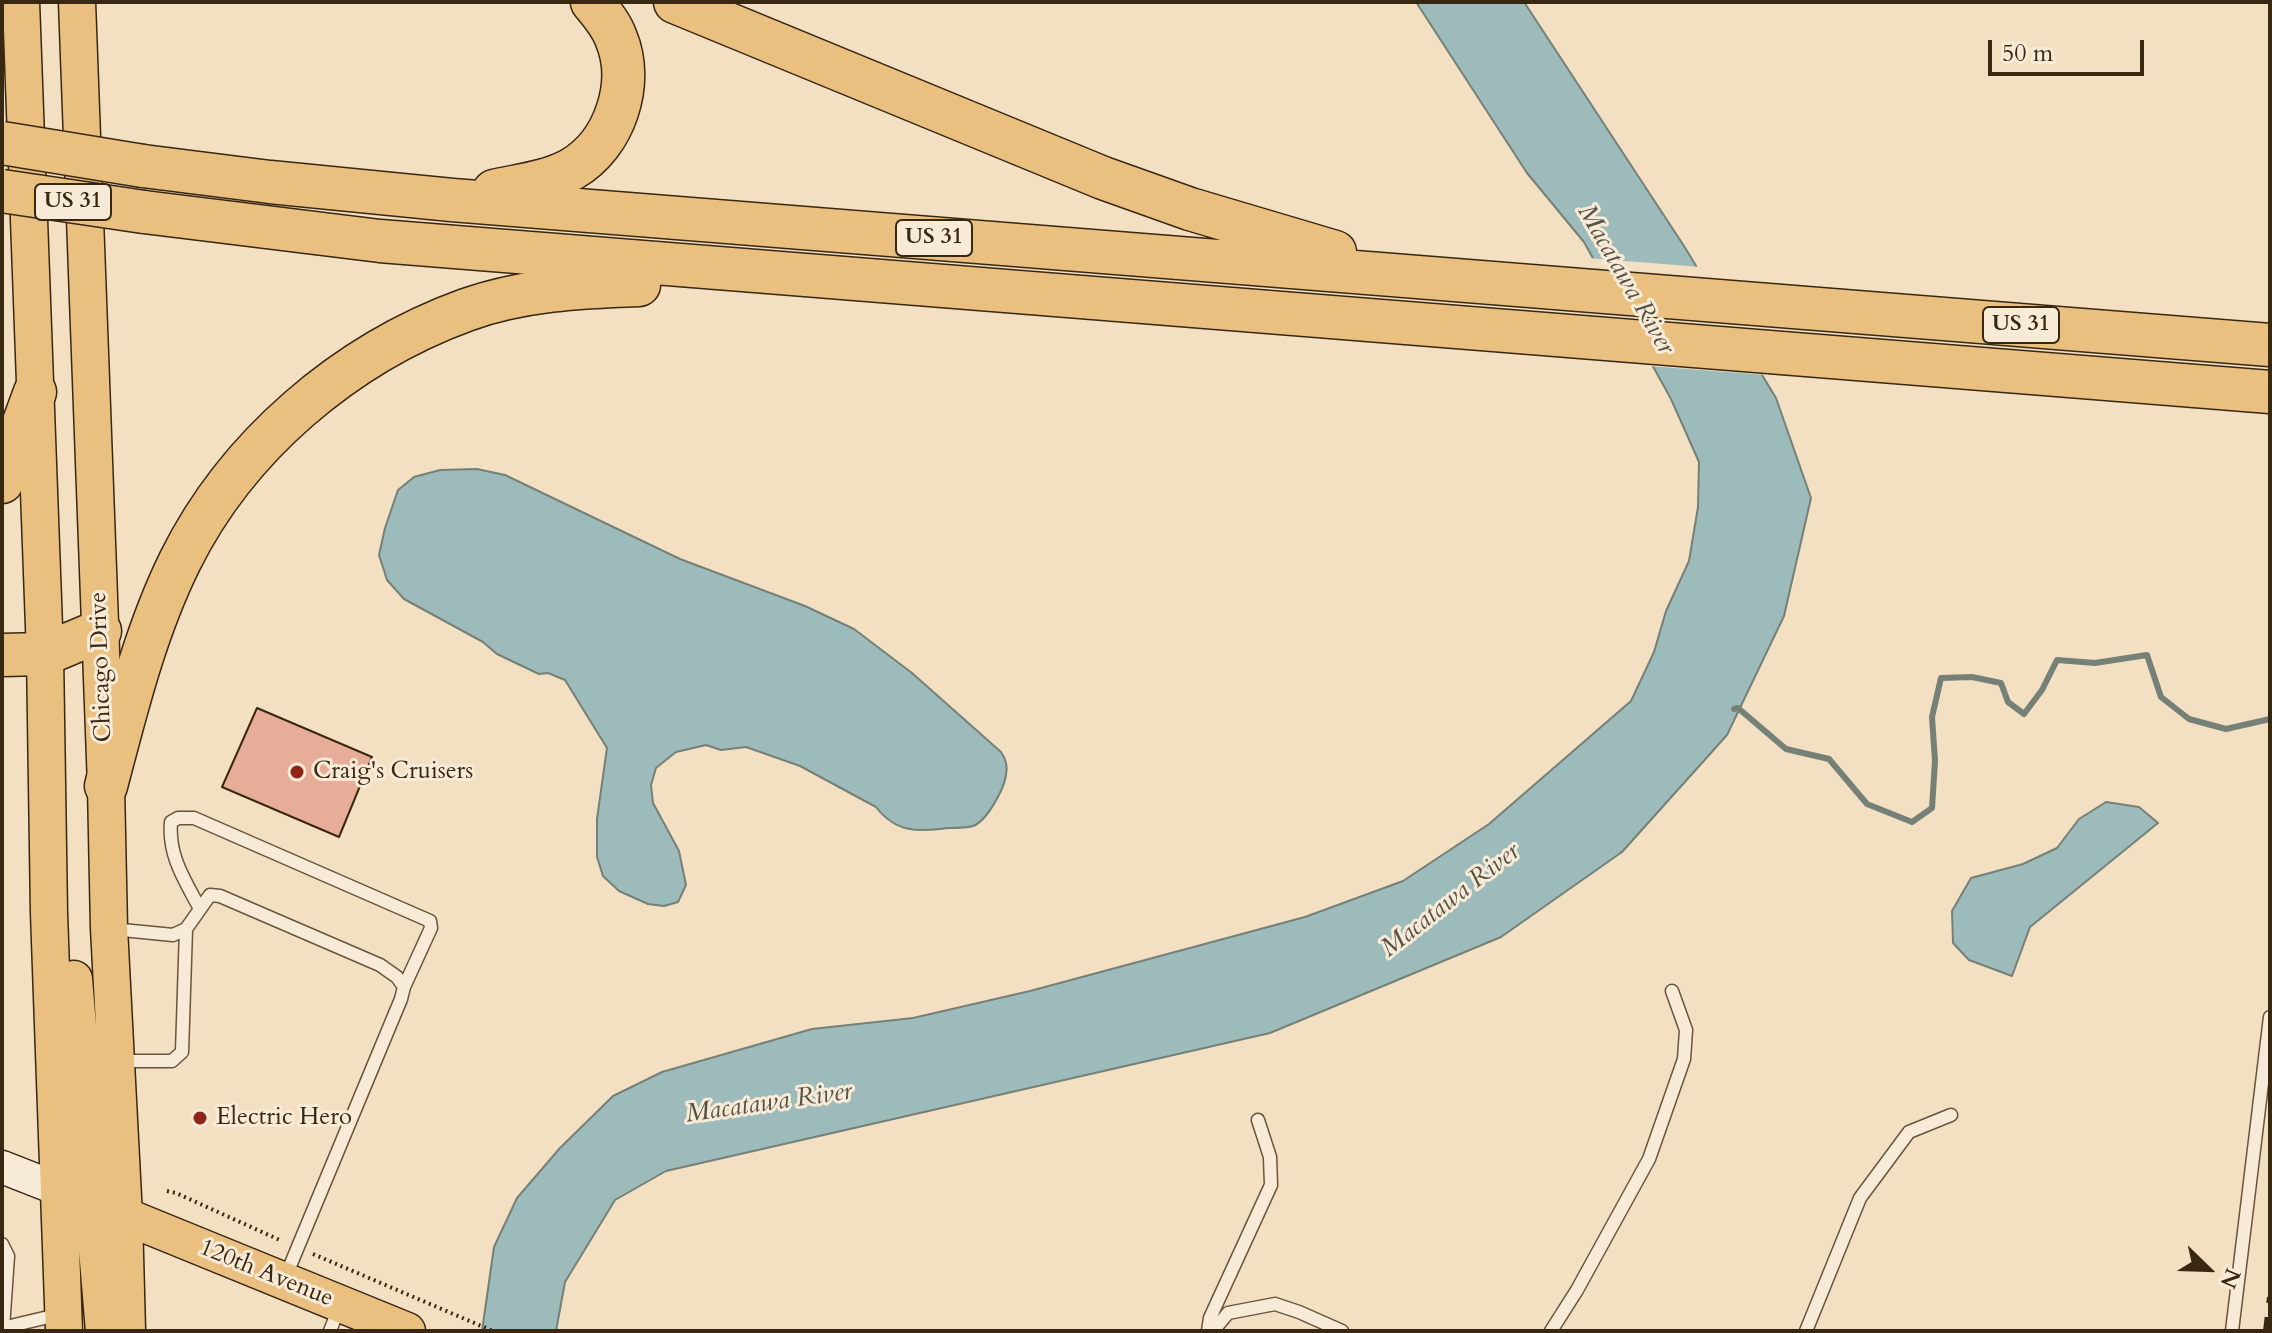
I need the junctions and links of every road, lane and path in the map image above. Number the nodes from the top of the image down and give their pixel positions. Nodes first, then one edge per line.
1 (21, 2) edge
2 (77, 2) edge
3 (592, 2) edge
4 (675, 2) edge
5 (2, 143) edge
6 (2, 191) edge
7 (452, 200) junction
8 (1417, 277) junction
9 (850, 279) junction
10 (2269, 345) edge
11 (35, 392) junction
12 (2267, 392) edge
13 (2, 482) edge
14 (100, 631) junction
15 (45, 654) junction
16 (2, 655) edge
17 (106, 786) junction
18 (49, 890) junction
19 (199, 907) junction
20 (109, 928) junction
21 (186, 929) junction
22 (404, 987) junction
23 (1672, 991) dead end
24 (2270, 1017) edge
25 (115, 1062) junction
26 (1951, 1115) dead end
27 (1258, 1120) dead end
28 (2, 1167) edge
29 (59, 1190) junction
30 (109, 1210) junction
31 (2, 1244) edge
32 (284, 1281) junction
33 (443, 1311) dead end
34 (335, 1318) edge
35 (64, 1322) edge
36 (4, 1329) edge
37 (104, 1331) edge
38 (127, 1331) edge
39 (407, 1331) edge
40 (493, 1331) edge
41 (1210, 1331) edge
42 (1342, 1331) edge
43 (1551, 1331) edge
44 (1806, 1331) edge
45 (2232, 1331) edge

1 - 11 main road
2 - 14 main road, Chicago Drive
3 - 7 highway
4 - 8 highway
5 - 7 highway, US 31, bridge
6 - 9 highway, US 31, bridge
7 - 8 highway, US 31
8 - 10 highway, US 31
9 - 12 highway, US 31
9 - 17 highway
11 - 13 highway
11 - 15 main road
14 - 15 highway
14 - 17 main road, Chicago Drive
15 - 16 highway
15 - 18 main road
17 - 20 main road, Chicago Drive
18 - 29 main road
18 - 30 main road
19 - 21 lane
19 - 22 lane
19 - 22 lane
20 - 21 lane
20 - 25 main road, Chicago Drive
21 - 25 lane
22 - 32 lane
23 - 43 lane
24 - 45 lane
25 - 30 main road, Chicago Drive
26 - 44 lane
27 - 41 lane
28 - 29 main road
29 - 30 main road
29 - 35 main road
30 - 32 main road, 120th Avenue
30 - 37 main road
30 - 38 main road, Chicago Drive
31 - 36 lane
32 - 34 main road, 120th Avenue
33 - 40 path
34 - 39 main road, 120th Avenue
35 - 36 lane
41 - 42 lane

